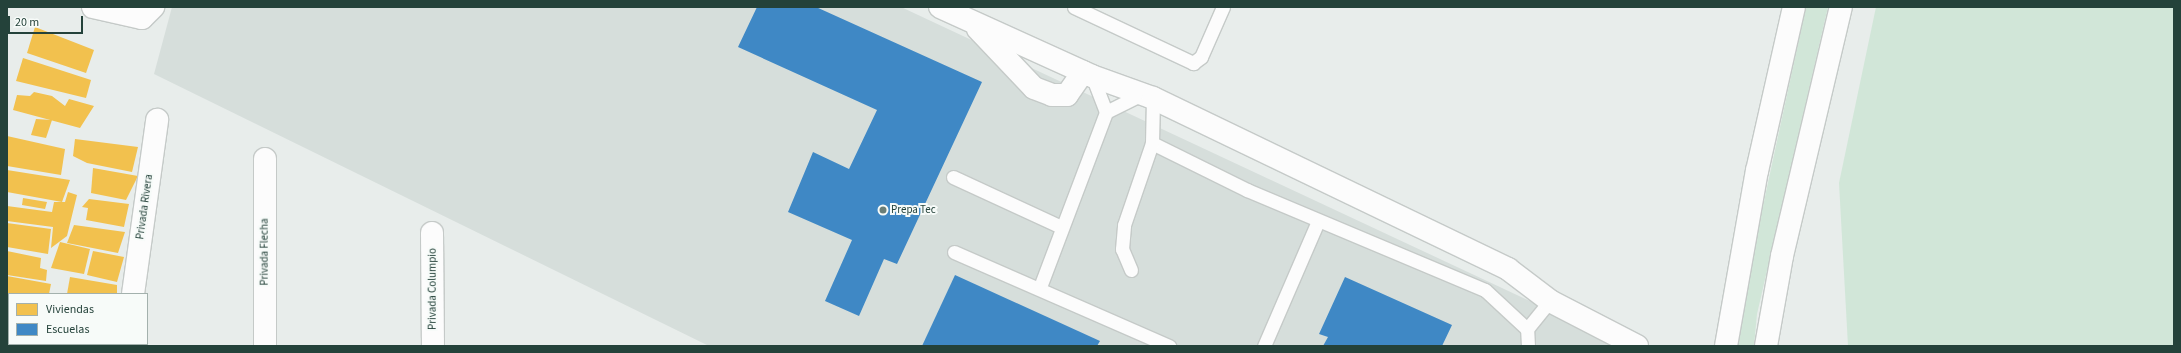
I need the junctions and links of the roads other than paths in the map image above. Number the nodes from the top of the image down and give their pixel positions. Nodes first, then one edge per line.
1 (93, 7) edge
2 (153, 7) edge
3 (940, 7) edge
4 (1074, 7) edge
5 (1223, 7) edge
6 (1794, 7) edge
7 (1841, 7) edge
8 (975, 25) junction
9 (1087, 74) junction
10 (1147, 96) junction
11 (1106, 112) junction
12 (157, 120) dead end
13 (1152, 143) junction
14 (265, 159) dead end
15 (953, 177) dead end
16 (1318, 220) junction
17 (1062, 227) junction
18 (432, 233) dead end
19 (954, 252) dead end
20 (1131, 270) dead end
21 (1040, 287) junction
22 (133, 293) edge
23 (1550, 301) junction
24 (1527, 329) junction
25 (1633, 345) edge
26 (264, 346) edge
27 (433, 346) edge
28 (1169, 346) edge
29 (1264, 346) edge
30 (1528, 346) edge
31 (1726, 346) edge
32 (1766, 346) edge

1 - 2 street
3 - 8 street
4 - 5 lane
6 - 31 street
7 - 32 street
8 - 9 street
8 - 9 street
9 - 10 street
9 - 11 lane
10 - 11 lane
10 - 13 lane
10 - 23 street
11 - 17 lane
12 - 22 street, Privada Rivera
13 - 16 lane
13 - 20 lane
14 - 26 street, Privada Flecha
15 - 17 lane
16 - 24 lane
16 - 29 lane
17 - 21 lane
18 - 27 street, Privada Columpio
19 - 21 lane
21 - 28 lane
23 - 24 lane
23 - 25 street
24 - 30 lane

